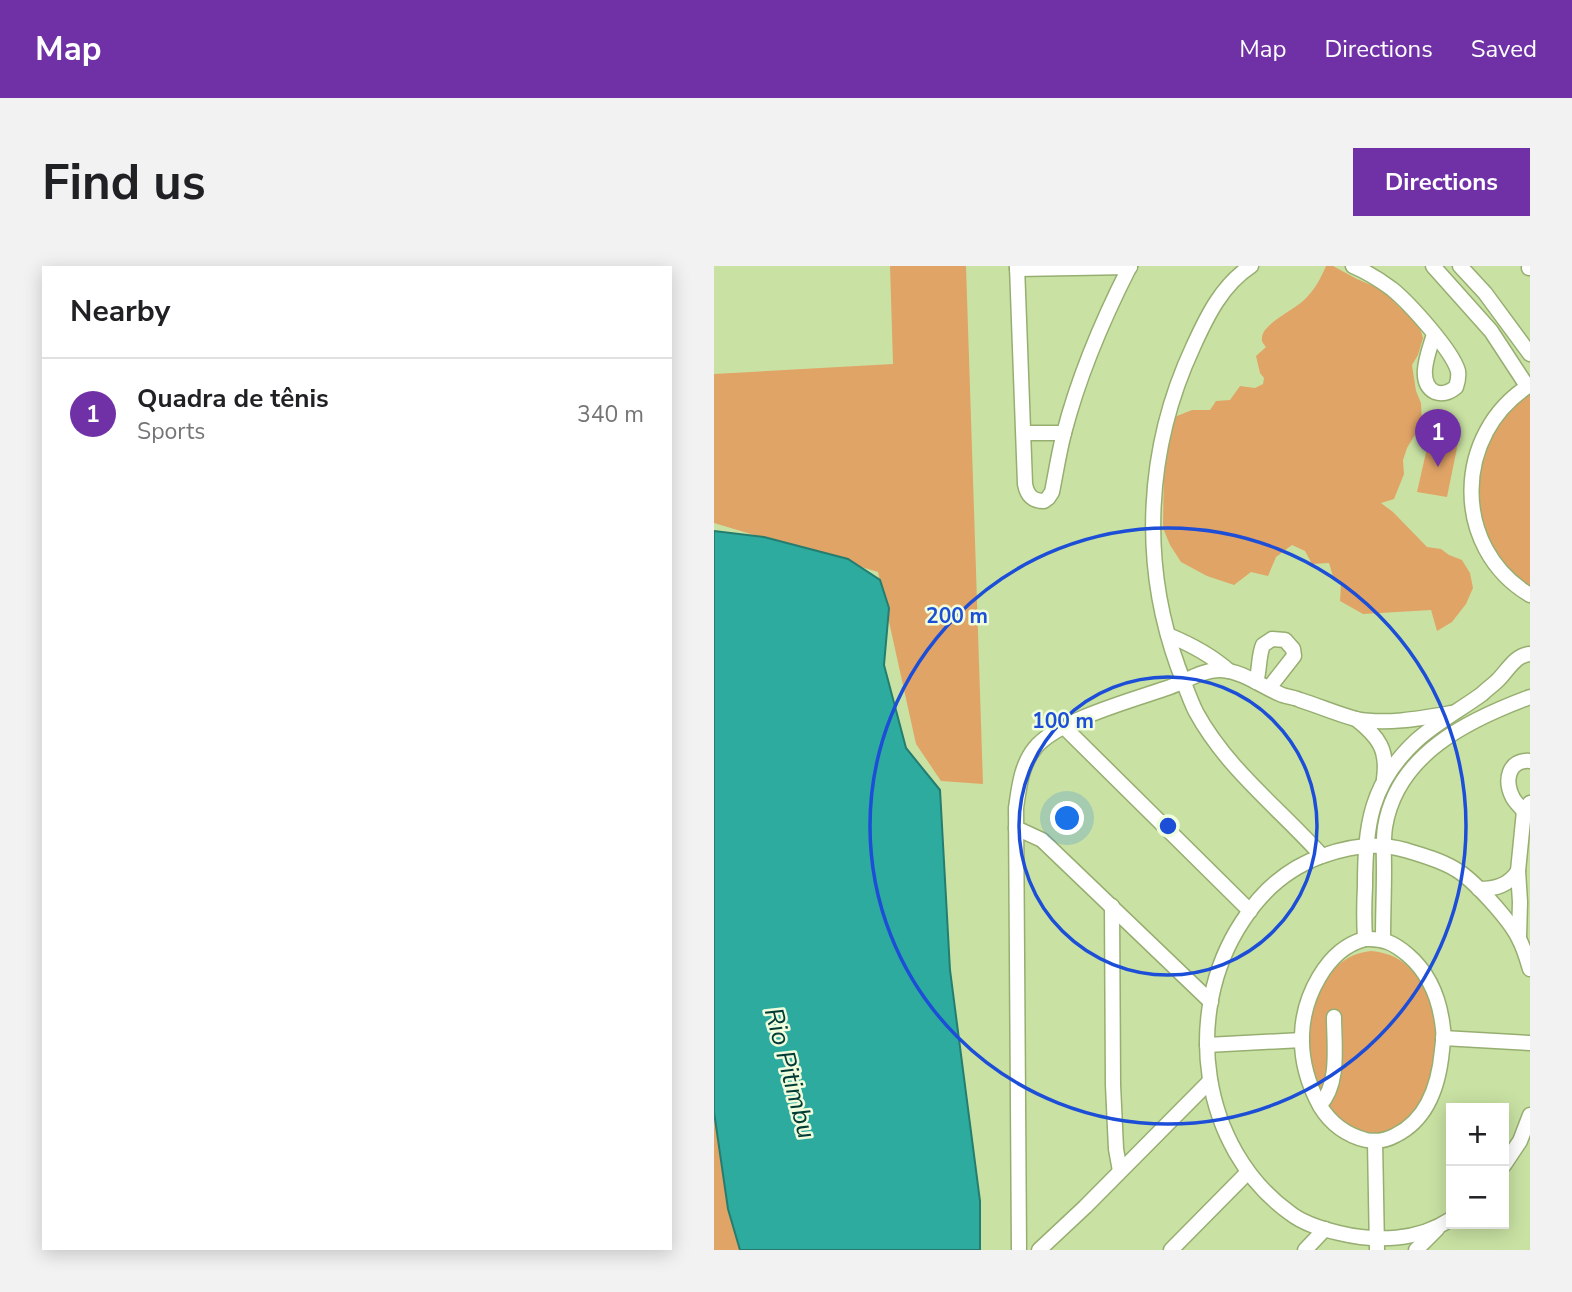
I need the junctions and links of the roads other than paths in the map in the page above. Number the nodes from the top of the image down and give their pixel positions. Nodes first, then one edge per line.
1 (1251, 266) edge
2 (1353, 266) edge
3 (1433, 266) edge
4 (1460, 266) edge
5 (1017, 267) edge
6 (1130, 267) edge
7 (1434, 334) dead end
8 (1530, 354) edge
9 (1528, 386) edge
10 (1025, 433) junction
11 (1064, 433) junction
12 (1530, 596) edge
13 (1168, 635) junction
14 (1529, 651) edge
15 (1230, 672) junction
16 (1183, 681) junction
17 (1530, 697) edge
18 (1452, 713) junction
19 (1355, 718) junction
20 (1064, 727) junction
21 (1530, 761) edge
22 (1381, 788) junction
23 (1527, 807) edge
24 (1016, 828) junction
25 (1365, 846) junction
26 (1384, 846) junction
27 (1322, 856) junction
28 (1518, 871) junction
29 (1479, 889) junction
30 (1112, 906) junction
31 (1250, 911) junction
32 (1519, 937) junction
33 (1365, 939) junction
34 (1383, 940) junction
35 (1530, 969) edge
36 (1211, 1002) junction
37 (1334, 1017) dead end
38 (1443, 1038) junction
39 (1302, 1040) junction
40 (1530, 1043) edge
41 (1207, 1045) junction
42 (1210, 1082) junction
43 (1320, 1105) junction
44 (1530, 1115) edge
45 (1375, 1141) junction
46 (1509, 1158) edge
47 (1120, 1171) junction
48 (1248, 1172) junction
49 (1446, 1222) edge
50 (1446, 1223) edge
51 (1325, 1229) junction
52 (1377, 1245) edge
53 (1018, 1250) edge
54 (1039, 1250) edge
55 (1171, 1250) edge
56 (1305, 1250) edge
57 (1416, 1250) edge

1 - 13 street
2 - 7 street
3 - 9 street
4 - 8 street
5 - 6 street
5 - 10 street
6 - 11 street
9 - 12 street
10 - 11 street
10 - 11 street
13 - 15 street
13 - 16 street
14 - 18 street
15 - 16 street
15 - 19 street
16 - 20 street
16 - 27 street
17 - 26 street
18 - 19 street
18 - 22 street
19 - 22 street
20 - 24 street
20 - 31 street
21 - 23 street
22 - 25 street
23 - 28 street
24 - 30 street
24 - 53 street
25 - 26 street
25 - 27 street
25 - 33 street
26 - 29 street
26 - 34 street
27 - 31 street
28 - 29 street
28 - 32 street
29 - 32 street
30 - 36 street
30 - 47 street
31 - 36 street
32 - 35 street
33 - 34 street
33 - 39 street
34 - 38 street
36 - 41 street
37 - 43 street
38 - 40 street
38 - 45 street
39 - 41 street
39 - 43 street
41 - 42 street
42 - 47 street
42 - 48 street
43 - 45 street
44 - 46 street
45 - 52 street
47 - 54 street
48 - 51 street
48 - 55 street
49 - 52 street
50 - 57 street
51 - 52 street
51 - 56 street

